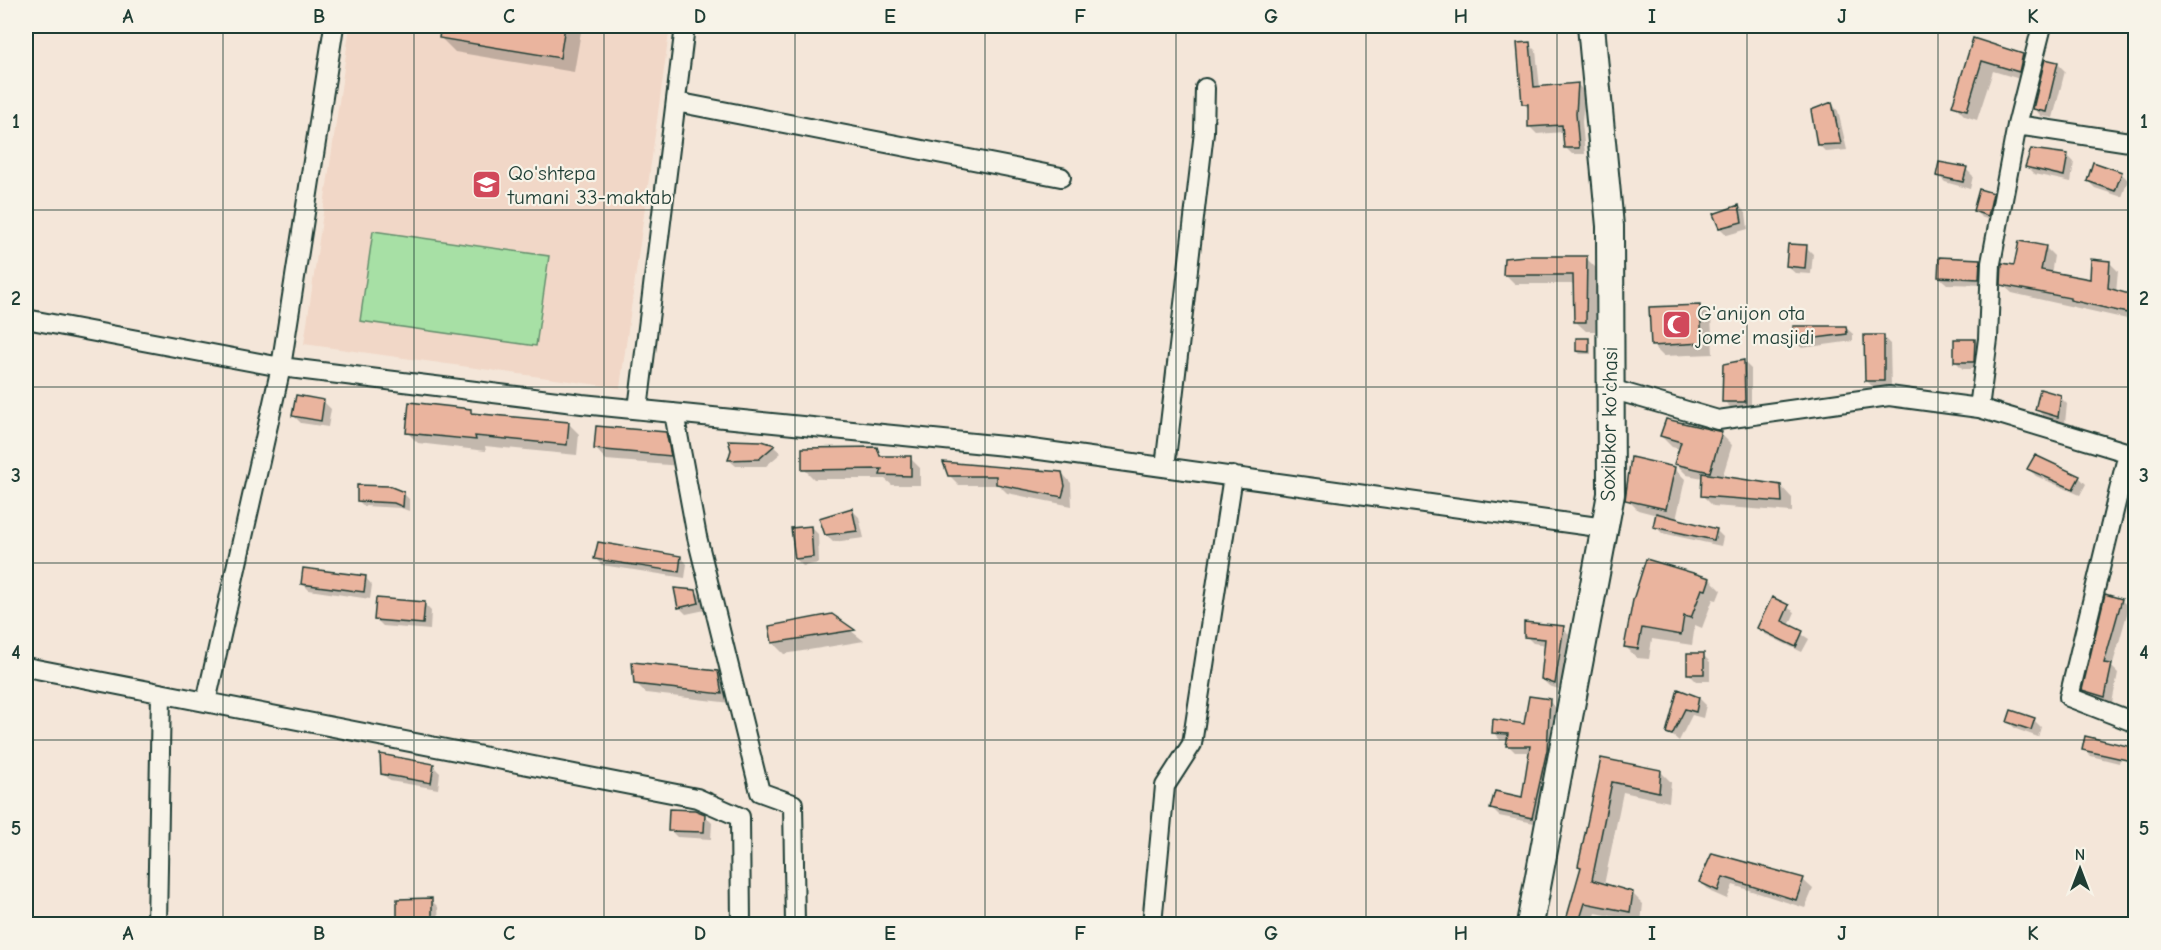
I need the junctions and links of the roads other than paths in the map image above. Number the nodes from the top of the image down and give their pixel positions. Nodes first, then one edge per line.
1 (334, 26) edge
2 (685, 26) edge
3 (1590, 26) edge
4 (2042, 26) edge
5 (1205, 88) dead end
6 (676, 102) junction
7 (2017, 125) junction
8 (2136, 143) edge
9 (1061, 177) dead end
10 (26, 318) edge
11 (281, 367) junction
12 (1611, 389) junction
13 (1979, 408) junction
14 (638, 409) junction
15 (674, 413) junction
16 (2132, 454) edge
17 (1165, 467) junction
18 (1233, 477) junction
19 (1605, 528) junction
20 (26, 667) edge
21 (161, 693) junction
22 (207, 702) junction
23 (2136, 723) edge
24 (157, 924) edge
25 (741, 924) edge
26 (795, 924) edge
27 (1152, 924) edge
28 (1530, 924) edge

1 - 11 street
2 - 6 street
3 - 12 main road, Soxibkor ko'chasi
4 - 7 street
5 - 17 street
6 - 9 street
6 - 14 street
7 - 8 street
7 - 13 street
10 - 11 street
11 - 14 street
11 - 22 street
12 - 13 street
12 - 19 main road, Soxibkor ko'chasi
13 - 16 street
14 - 15 street
15 - 17 street
15 - 26 street
16 - 23 street
17 - 18 street
18 - 19 street
18 - 27 street
19 - 28 main road, Soxibkor ko'chasi
20 - 21 street
21 - 22 street
21 - 24 street
22 - 25 street

